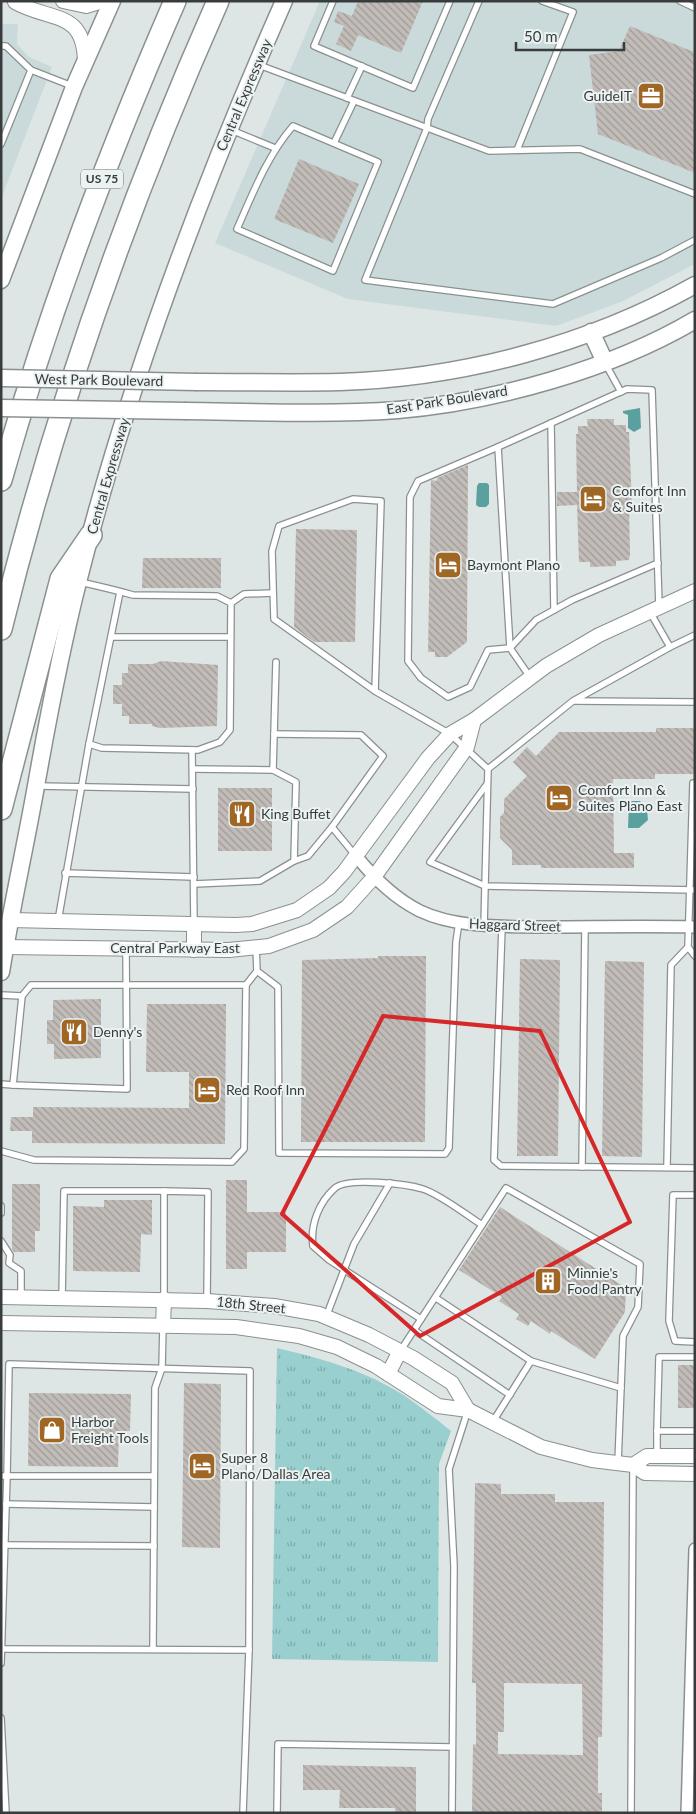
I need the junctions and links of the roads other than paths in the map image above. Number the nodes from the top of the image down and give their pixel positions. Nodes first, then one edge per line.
1 (16, 1) edge
2 (63, 1) edge
3 (102, 1) edge
4 (112, 1) edge
5 (175, 1) edge
6 (218, 1) edge
7 (284, 1) edge
8 (334, 1) edge
9 (450, 1) edge
10 (479, 1) edge
11 (542, 1) edge
12 (1, 2) edge
13 (683, 2) edge
14 (695, 8) edge
15 (1, 46) edge
16 (85, 62) junction
17 (256, 64) junction
18 (362, 66) junction
19 (31, 70) junction
20 (74, 87) junction
21 (347, 98) junction
22 (354, 101) junction
23 (426, 128) junction
24 (230, 129) junction
25 (334, 143) junction
26 (1, 144) edge
27 (275, 148) junction
28 (517, 150) junction
29 (695, 194) edge
30 (695, 240) edge
31 (1, 280) edge
32 (695, 285) edge
33 (695, 320) edge
34 (590, 332) junction
35 (605, 362) junction
36 (1, 378) edge
37 (621, 392) junction
38 (1, 408) edge
39 (551, 423) junction
40 (498, 447) junction
41 (1, 480) edge
42 (90, 535) junction
43 (658, 563) junction
44 (78, 582) junction
45 (120, 592) junction
46 (695, 592) edge
47 (273, 593) junction
48 (231, 603) junction
49 (554, 610) junction
50 (655, 610) junction
51 (1, 629) edge
52 (695, 635) edge
53 (111, 637) junction
54 (230, 637) junction
55 (670, 646) junction
56 (510, 648) junction
57 (276, 662) dead end
58 (530, 677) junction
59 (375, 691) junction
60 (573, 701) junction
61 (695, 702) edge
62 (474, 720) junction
63 (274, 734) junction
64 (450, 734) junction
65 (89, 744) junction
66 (467, 747) junction
67 (192, 750) junction
68 (193, 769) junction
69 (488, 769) junction
70 (273, 770) junction
71 (695, 783) edge
72 (487, 784) junction
73 (36, 786) junction
74 (81, 788) junction
75 (193, 789) junction
76 (1, 809) edge
77 (332, 827) junction
78 (357, 858) junction
79 (294, 861) junction
80 (65, 873) junction
81 (194, 877) junction
82 (374, 877) junction
83 (194, 884) junction
84 (485, 886) junction
85 (692, 890) edge
86 (10, 920) junction
87 (58, 921) junction
88 (459, 922) junction
89 (194, 924) junction
90 (252, 924) junction
91 (484, 926) junction
92 (502, 926) junction
93 (585, 927) junction
94 (692, 927) edge
95 (5, 947) junction
96 (256, 947) junction
97 (688, 947) junction
98 (126, 949) junction
99 (194, 950) junction
100 (695, 956) edge
101 (257, 971) junction
102 (1, 972) edge
103 (127, 983) junction
104 (246, 984) junction
105 (1, 995) edge
106 (22, 996) junction
107 (1, 1084) edge
108 (12, 1085) junction
109 (1, 1151) edge
110 (582, 1167) junction
111 (668, 1168) junction
112 (695, 1168) edge
113 (390, 1183) junction
114 (164, 1191) junction
115 (695, 1195) edge
116 (1, 1206) edge
117 (1, 1213) edge
118 (482, 1224) junction
119 (1, 1241) edge
120 (344, 1269) junction
121 (1, 1297) edge
122 (21, 1297) junction
123 (62, 1298) junction
124 (436, 1298) junction
125 (164, 1299) junction
126 (208, 1300) junction
127 (326, 1317) junction
128 (421, 1319) junction
129 (1, 1323) edge
130 (163, 1326) junction
131 (414, 1330) junction
132 (695, 1342) edge
133 (400, 1351) junction
134 (695, 1357) edge
135 (530, 1361) junction
136 (162, 1368) junction
137 (388, 1374) junction
138 (621, 1388) junction
139 (510, 1395) junction
140 (468, 1410) junction
141 (492, 1422) junction
142 (657, 1431) junction
143 (695, 1431) edge
144 (657, 1456) junction
145 (695, 1456) edge
146 (618, 1463) junction
147 (633, 1465) junction
148 (695, 1474) edge
149 (4, 1476) edge
150 (154, 1476) junction
151 (6, 1504) junction
152 (154, 1507) junction
153 (5, 1545) junction
154 (154, 1546) junction
155 (695, 1549) edge
156 (2, 1585) edge
157 (694, 1596) edge
158 (2, 1649) edge
159 (153, 1649) junction
160 (249, 1650) junction
161 (1, 1663) edge
162 (1, 1718) edge
163 (452, 1747) junction
164 (6, 1813) edge
165 (243, 1813) edge
166 (277, 1813) edge
167 (452, 1813) edge
168 (631, 1813) edge
169 (687, 1813) edge

1 - 12 street
1 - 16 street
2 - 3 street
4 - 16 main road
5 - 41 highway, US 75
6 - 51 highway, US 75
7 - 17 main road, Central Expressway
8 - 18 lane
9 - 18 lane
10 - 23 lane
11 - 28 lane
13 - 14 lane
15 - 19 lane
16 - 20 main road
17 - 21 lane
17 - 24 main road, Central Expressway
18 - 21 lane
19 - 20 lane
19 - 26 lane
20 - 31 main road
21 - 22 lane
22 - 23 lane
22 - 25 lane
23 - 28 lane
23 - 30 lane
24 - 27 lane
24 - 42 main road, Central Expressway
25 - 27 lane
25 - 27 lane
28 - 29 lane
32 - 34 main road
33 - 35 main road, East Park Boulevard
34 - 35 main road
34 - 36 main road, West Park Boulevard, bridge
35 - 37 lane
35 - 38 main road, East Park Boulevard, bridge
37 - 39 lane
37 - 43 lane
39 - 40 lane
39 - 49 lane
40 - 56 lane
40 - 56 lane
42 - 44 main road, Central Expressway
42 - 76 highway
43 - 49 lane
43 - 50 lane
44 - 45 lane
44 - 73 main road, Central Expressway
45 - 48 lane
45 - 53 lane
46 - 50 street, Central Parkway East
47 - 48 lane
47 - 59 lane
47 - 59 lane
48 - 54 lane
49 - 56 lane
50 - 55 lane
50 - 58 street, Central Parkway East
52 - 55 lane
53 - 54 lane
53 - 65 lane
54 - 67 lane
55 - 60 lane
56 - 58 lane
57 - 63 lane
58 - 62 street, Central Parkway East
59 - 64 lane
60 - 61 lane
60 - 69 lane
62 - 64 street, Central Parkway East
62 - 66 street, Central Parkway East
63 - 70 lane
63 - 77 lane
64 - 66 lane
64 - 78 street, Central Parkway East
65 - 67 lane
65 - 74 lane
66 - 69 lane
66 - 82 street, Central Parkway East
67 - 68 lane
68 - 70 lane
68 - 75 lane
69 - 72 lane
70 - 79 lane
71 - 85 lane
72 - 84 lane
72 - 84 lane
73 - 74 lane
73 - 86 main road, Central Expressway
74 - 75 lane
74 - 80 lane
75 - 81 lane
77 - 78 lane
77 - 79 lane
78 - 82 street, Haggard Street
78 - 90 street, Central Parkway East
79 - 83 lane
80 - 81 lane
80 - 87 lane
81 - 83 lane
82 - 88 street, Haggard Street
82 - 96 street, Central Parkway East
83 - 89 lane
84 - 85 lane
84 - 91 lane
85 - 94 lane
86 - 87 street, Central Parkway East
86 - 95 main road, Central Expressway
87 - 89 street, Central Parkway East
88 - 91 street, Haggard Street
88 - 101 lane
89 - 90 street, Central Parkway East
89 - 99 street
90 - 96 street
91 - 92 street, Haggard Street
92 - 93 street, Haggard Street
92 - 110 lane
93 - 94 street, Haggard Street
93 - 110 lane
94 - 97 lane
95 - 98 street, Central Parkway East
95 - 102 main road, Central Expressway
96 - 99 street, Central Parkway East
96 - 101 lane
97 - 100 lane
97 - 111 lane
98 - 99 street, Central Parkway East
98 - 103 lane
101 - 104 lane
103 - 104 lane
103 - 106 lane
103 - 108 lane
104 - 109 lane
105 - 106 lane
106 - 108 lane
107 - 108 lane
110 - 111 lane
111 - 112 lane
113 - 118 lane
113 - 120 lane
113 - 120 lane
114 - 123 lane
114 - 125 lane
114 - 126 lane
115 - 132 lane
116 - 117 lane
118 - 124 lane
118 - 138 lane
119 - 122 lane
120 - 127 lane
120 - 128 lane
121 - 122 street, 18th Street
122 - 123 street, 18th Street
123 - 125 street, 18th Street
124 - 128 lane
124 - 135 lane
125 - 126 street, 18th Street
125 - 130 street
126 - 127 street, 18th Street
127 - 133 street, 18th Street
128 - 131 lane
129 - 130 street, 18th Street
130 - 136 lane
130 - 137 street, 18th Street
131 - 133 lane
131 - 139 lane
133 - 137 street
133 - 140 street, 18th Street
134 - 142 lane
135 - 138 lane
135 - 139 lane
136 - 149 lane
136 - 150 lane
136 - 160 lane
137 - 140 street, 18th Street
138 - 146 lane
139 - 141 lane
140 - 141 street, 18th Street
140 - 163 lane
141 - 146 street, 18th Street
142 - 143 lane
142 - 144 lane
144 - 145 street, 18th Street
144 - 147 street, 18th Street
146 - 147 street, 18th Street
147 - 148 street, 18th Street
147 - 168 lane
149 - 150 lane
149 - 151 lane
150 - 152 lane
151 - 152 lane
151 - 153 lane
152 - 154 lane
153 - 154 lane
153 - 156 lane
154 - 159 lane
155 - 157 street
156 - 158 lane
157 - 169 street
158 - 159 lane
158 - 161 lane
159 - 160 lane
160 - 165 lane
162 - 164 lane
163 - 166 lane
163 - 167 lane

